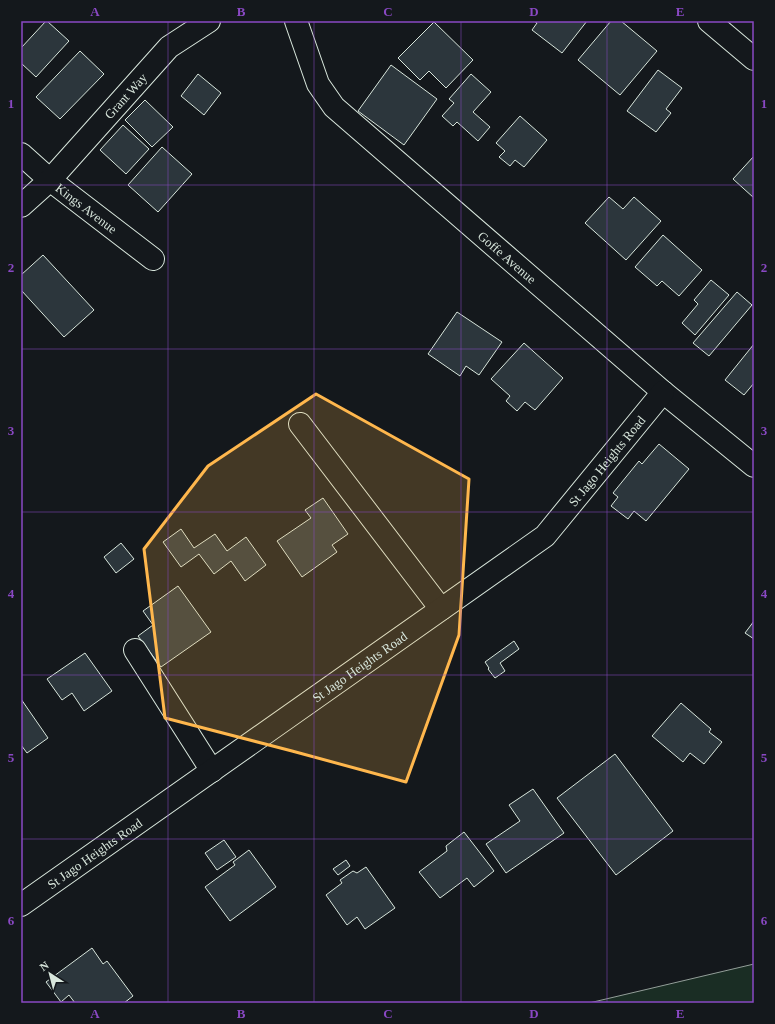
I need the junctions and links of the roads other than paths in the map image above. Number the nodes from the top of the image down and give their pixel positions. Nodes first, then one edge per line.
1 (209, 21) edge
2 (296, 21) edge
3 (709, 21) edge
4 (754, 60) edge
5 (21, 154) edge
6 (50, 180) junction
7 (21, 206) edge
8 (154, 259) dead end
9 (663, 392) junction
10 (300, 424) dead end
11 (754, 466) edge
12 (441, 609) junction
13 (135, 650) dead end
14 (212, 771) junction
15 (21, 905) edge

1 - 6 street, Grant Way
2 - 9 street, Goffe Avenue
3 - 4 street
5 - 6 street, Kings Avenue
6 - 7 street, Grant Way
6 - 8 street, Kings Avenue
9 - 11 street, Goffe Avenue
9 - 12 street, St Jago Heights Road
10 - 12 street
12 - 14 street, St Jago Heights Road
13 - 14 street
14 - 15 street, St Jago Heights Road

